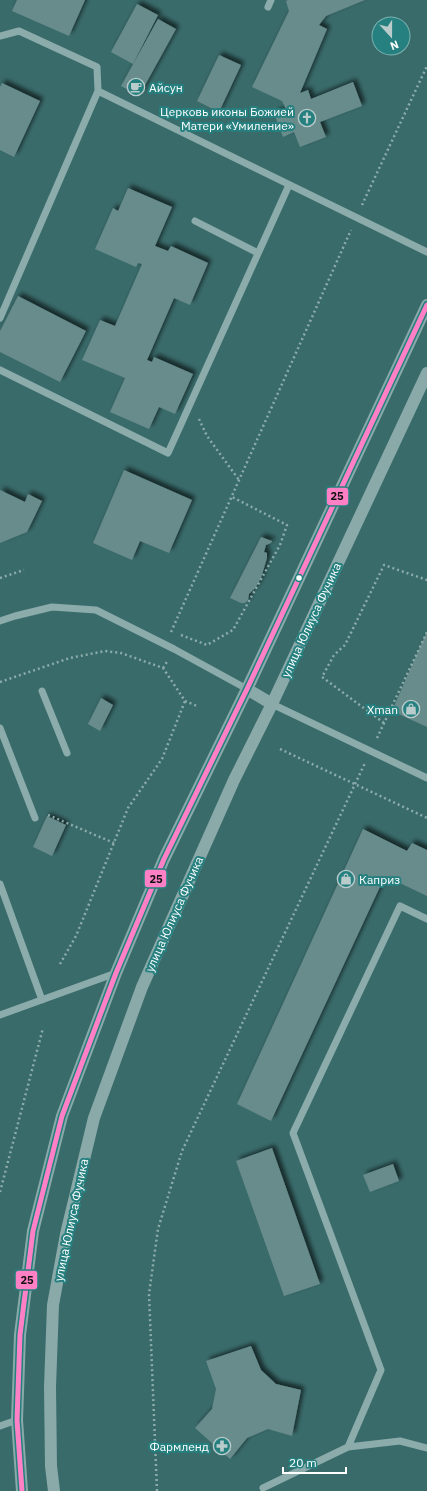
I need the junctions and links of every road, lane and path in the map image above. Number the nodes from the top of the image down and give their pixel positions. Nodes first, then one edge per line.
1 (0, 36) edge
2 (427, 66) edge
3 (98, 91) junction
4 (289, 185) junction
5 (357, 218) junction
6 (195, 221) dead end
7 (427, 252) edge
8 (258, 253) junction
9 (427, 305) edge
10 (0, 318) edge
11 (0, 370) edge
12 (427, 373) edge
13 (190, 403) junction
14 (239, 480) junction
15 (232, 497) junction
16 (24, 570) dead end
17 (0, 578) edge
18 (427, 580) edge
19 (0, 621) edge
20 (427, 632) edge
21 (179, 634) dead end
22 (174, 649) junction
23 (163, 668) junction
24 (0, 682) edge
25 (246, 690) junction
26 (42, 691) dead end
27 (185, 701) junction
28 (272, 704) junction
29 (197, 706) dead end
30 (384, 723) junction
31 (0, 728) edge
32 (280, 749) dead end
33 (371, 751) junction
34 (67, 753) dead end
35 (427, 778) edge
36 (356, 783) junction
37 (45, 814) dead end
38 (35, 818) dead end
39 (427, 818) edge
40 (114, 843) junction
41 (0, 884) edge
42 (427, 920) edge
43 (60, 964) dead end
44 (116, 973) junction
45 (42, 1000) junction
46 (0, 1015) edge
47 (43, 1028) dead end
48 (0, 1192) edge
49 (17, 1420) junction
50 (0, 1426) edge
51 (348, 1447) junction
52 (427, 1448) edge
53 (264, 1489) edge
54 (22, 1491) edge
55 (54, 1491) edge
56 (157, 1491) edge
57 (256, 1491) edge

1 - 3 street
2 - 5 path
3 - 4 street
3 - 10 street
4 - 5 street
4 - 8 street
5 - 7 street
5 - 14 path
6 - 8 street
8 - 13 street
9 - 25 main road
11 - 13 street
12 - 28 main road, улица Юлиуса Фучика
13 - 14 path
14 - 15 path
15 - 21 path
15 - 22 path
16 - 17 path
18 - 30 path
19 - 22 street
20 - 30 path
22 - 23 path
22 - 25 street
23 - 24 path
23 - 27 path
25 - 28 main road
25 - 44 main road
26 - 34 street
27 - 29 path
27 - 40 path
28 - 33 street
28 - 55 main road, улица Юлиуса Фучика
30 - 33 path
31 - 38 street
32 - 36 path
33 - 35 street
33 - 36 path
36 - 39 path
36 - 56 path
37 - 40 path
40 - 43 path
41 - 45 street
42 - 51 street
44 - 45 street
44 - 49 main road
45 - 46 street
47 - 48 path
49 - 50 street
49 - 54 main road
51 - 52 street
51 - 53 street
53 - 57 street

